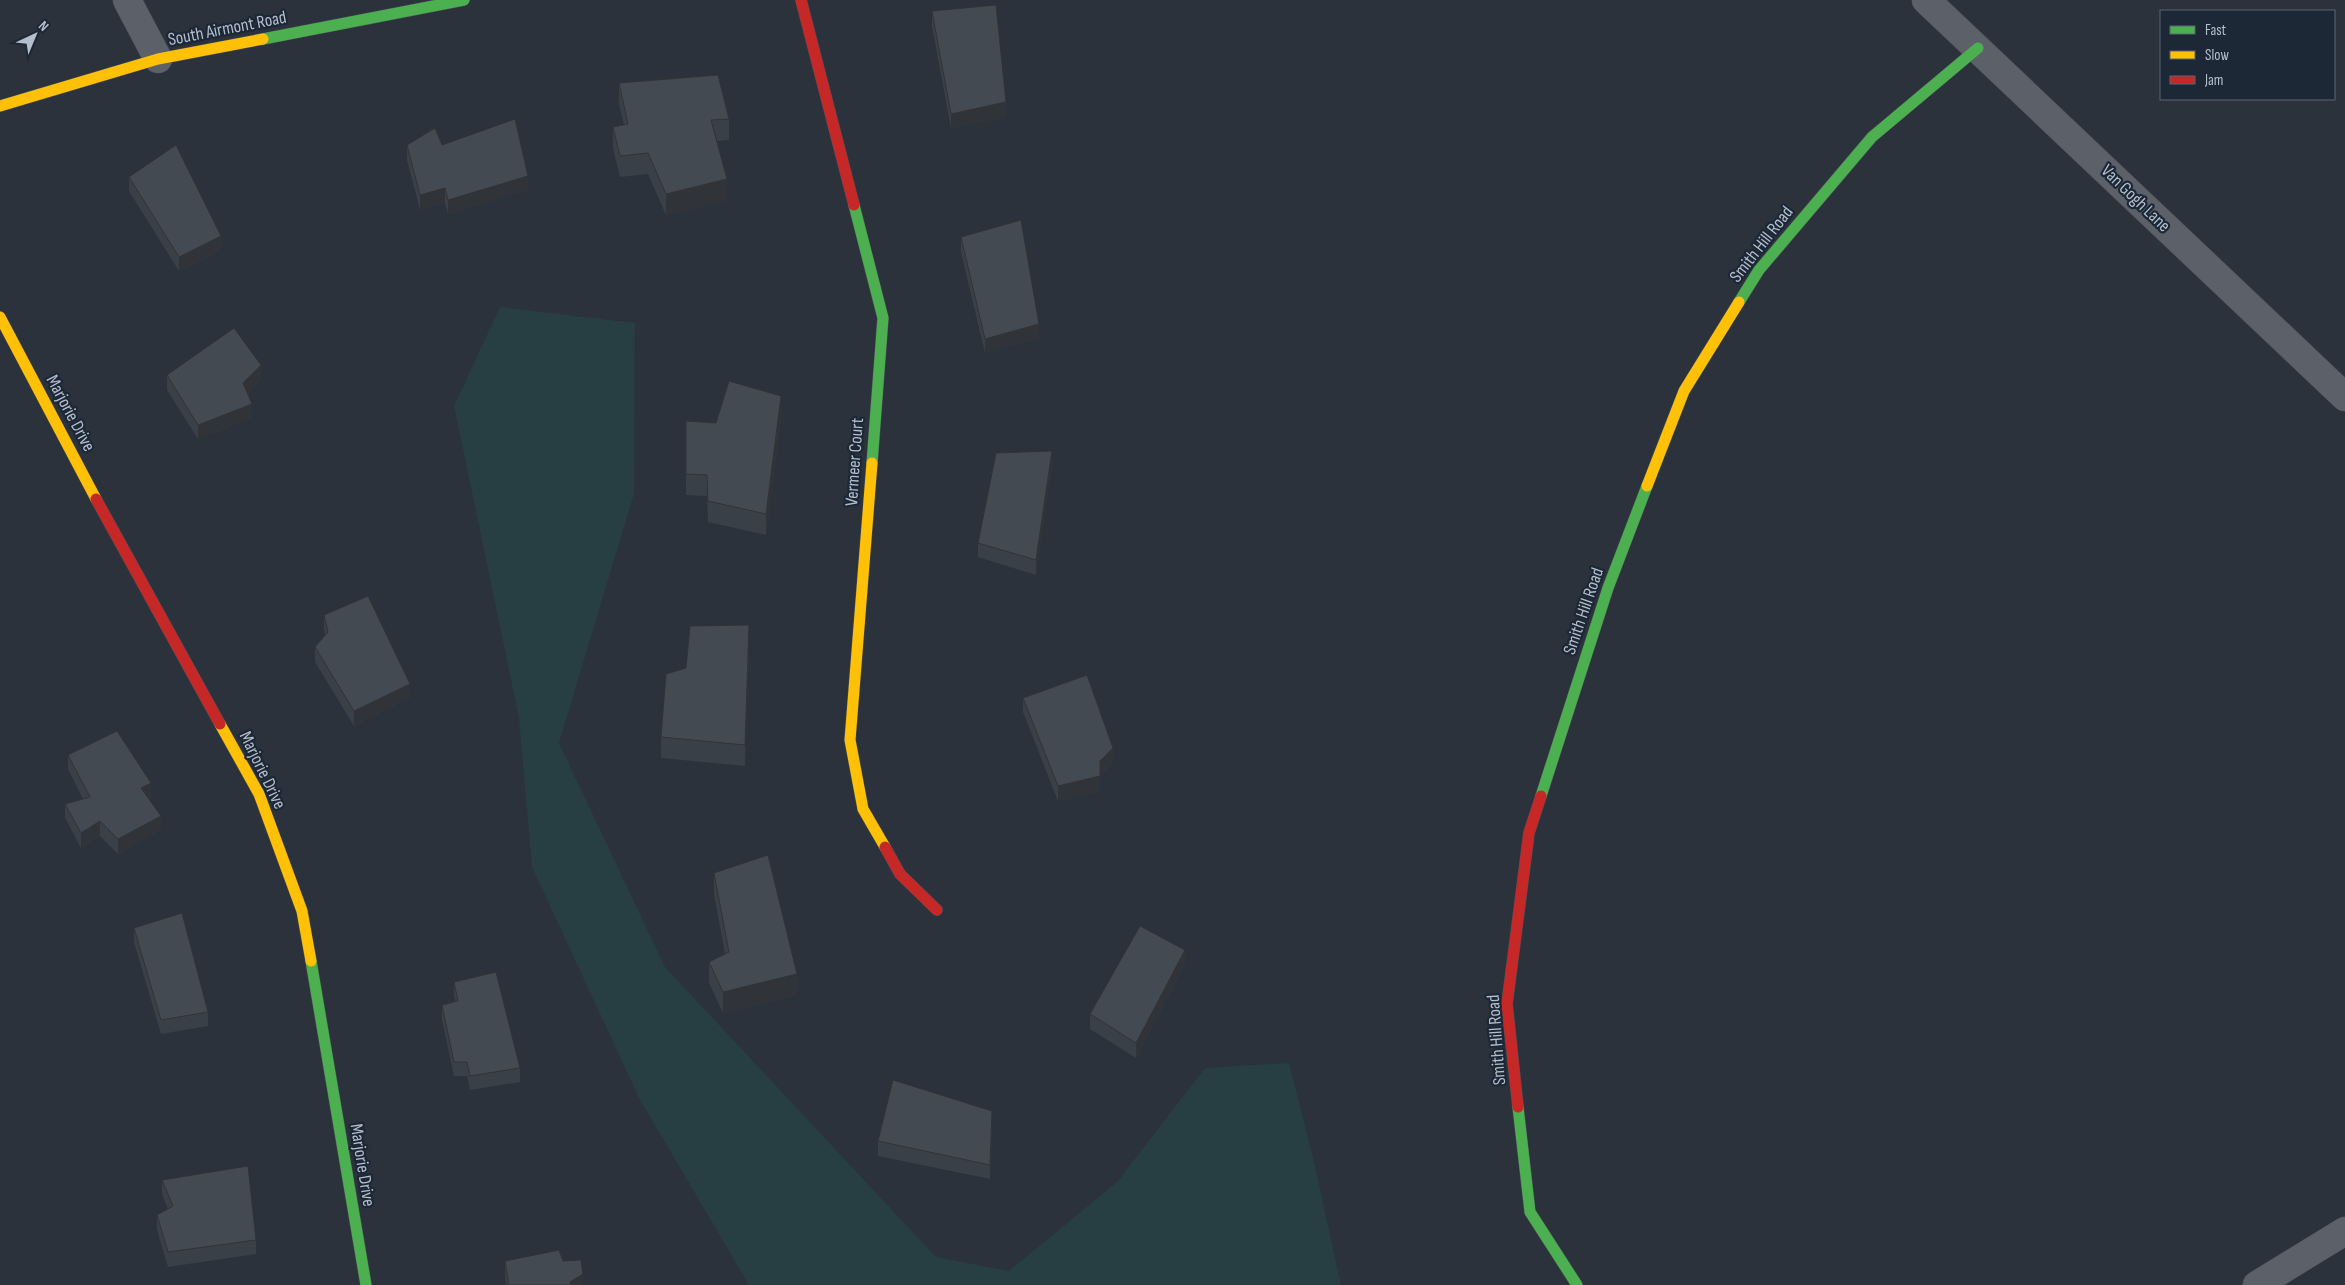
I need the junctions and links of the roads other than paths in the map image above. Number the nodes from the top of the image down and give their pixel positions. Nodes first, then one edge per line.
1 (127, 0) edge
2 (464, 0) edge
3 (801, 0) edge
4 (1926, 0) edge
5 (1978, 48) junction
6 (158, 59) junction
7 (0, 106) edge
8 (0, 317) edge
9 (2345, 397) edge
10 (937, 910) dead end
11 (2345, 1230) edge
12 (366, 1285) edge
13 (1577, 1285) edge
14 (2256, 1285) edge

1 - 6 street
2 - 6 street, South Airmont Road
3 - 10 street, Vermeer Court
4 - 5 street, Van Gogh Lane
5 - 9 street, Van Gogh Lane
5 - 13 street, Smith Hill Road
6 - 7 street, South Airmont Road
8 - 12 street, Marjorie Drive
11 - 14 street

